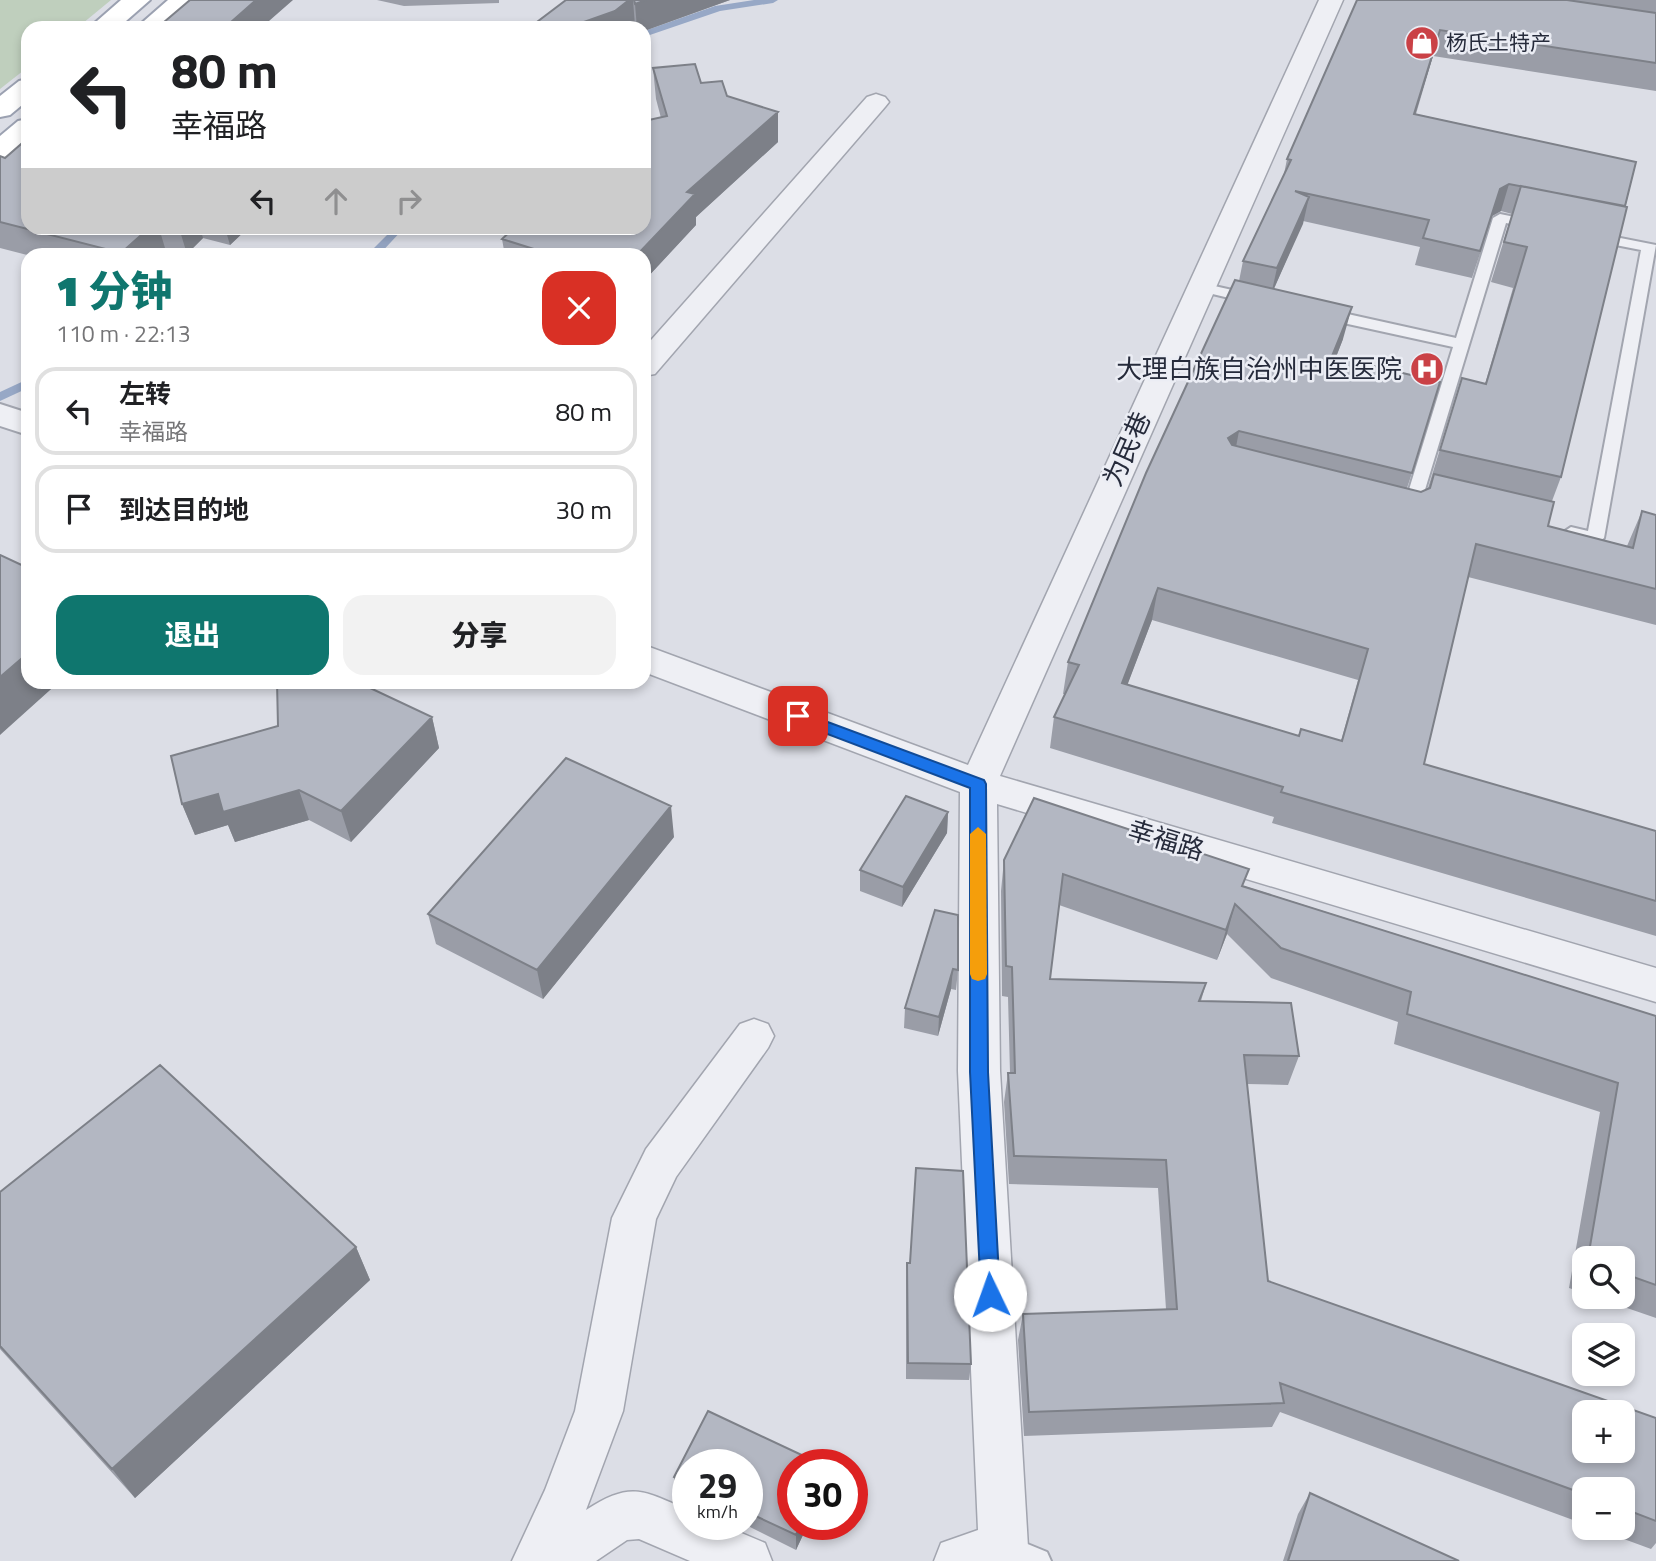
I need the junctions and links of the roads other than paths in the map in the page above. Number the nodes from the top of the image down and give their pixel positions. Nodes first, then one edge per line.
1 (137, 0) edge
2 (183, 0) edge
3 (1332, 0) edge
4 (111, 21) edge
5 (158, 21) edge
6 (21, 92) edge
7 (876, 102) dead end
8 (0, 109) edge
9 (21, 133) edge
10 (0, 150) edge
11 (1554, 229) edge
12 (1581, 234) edge
13 (1652, 248) edge
14 (1201, 287) junction
15 (1269, 302) edge
16 (1310, 311) edge
17 (1460, 344) junction
18 (651, 359) edge
19 (0, 414) edge
20 (21, 422) edge
21 (1415, 496) junction
22 (1454, 505) edge
23 (1411, 515) edge
24 (1557, 530) edge
25 (651, 661) edge
26 (978, 784) junction
27 (1656, 985) edge
28 (754, 1036) dead end
29 (597, 1547) edge
30 (1015, 1556) edge
31 (537, 1561) edge
32 (552, 1561) edge
33 (747, 1561) edge
34 (959, 1561) edge

1 - 4 main road
2 - 5 main road
3 - 14 street, 为民巷
6 - 8 main road
7 - 18 street
9 - 10 main road
11 - 17 lane
12 - 13 lane
13 - 24 lane
14 - 15 lane
14 - 26 street, 为民巷
16 - 17 lane
17 - 21 lane
19 - 20 street
21 - 22 lane
21 - 23 lane
25 - 26 street, 幸福路
26 - 27 street, 幸福路
26 - 30 street
28 - 31 street
29 - 32 street
29 - 33 street
30 - 34 street

